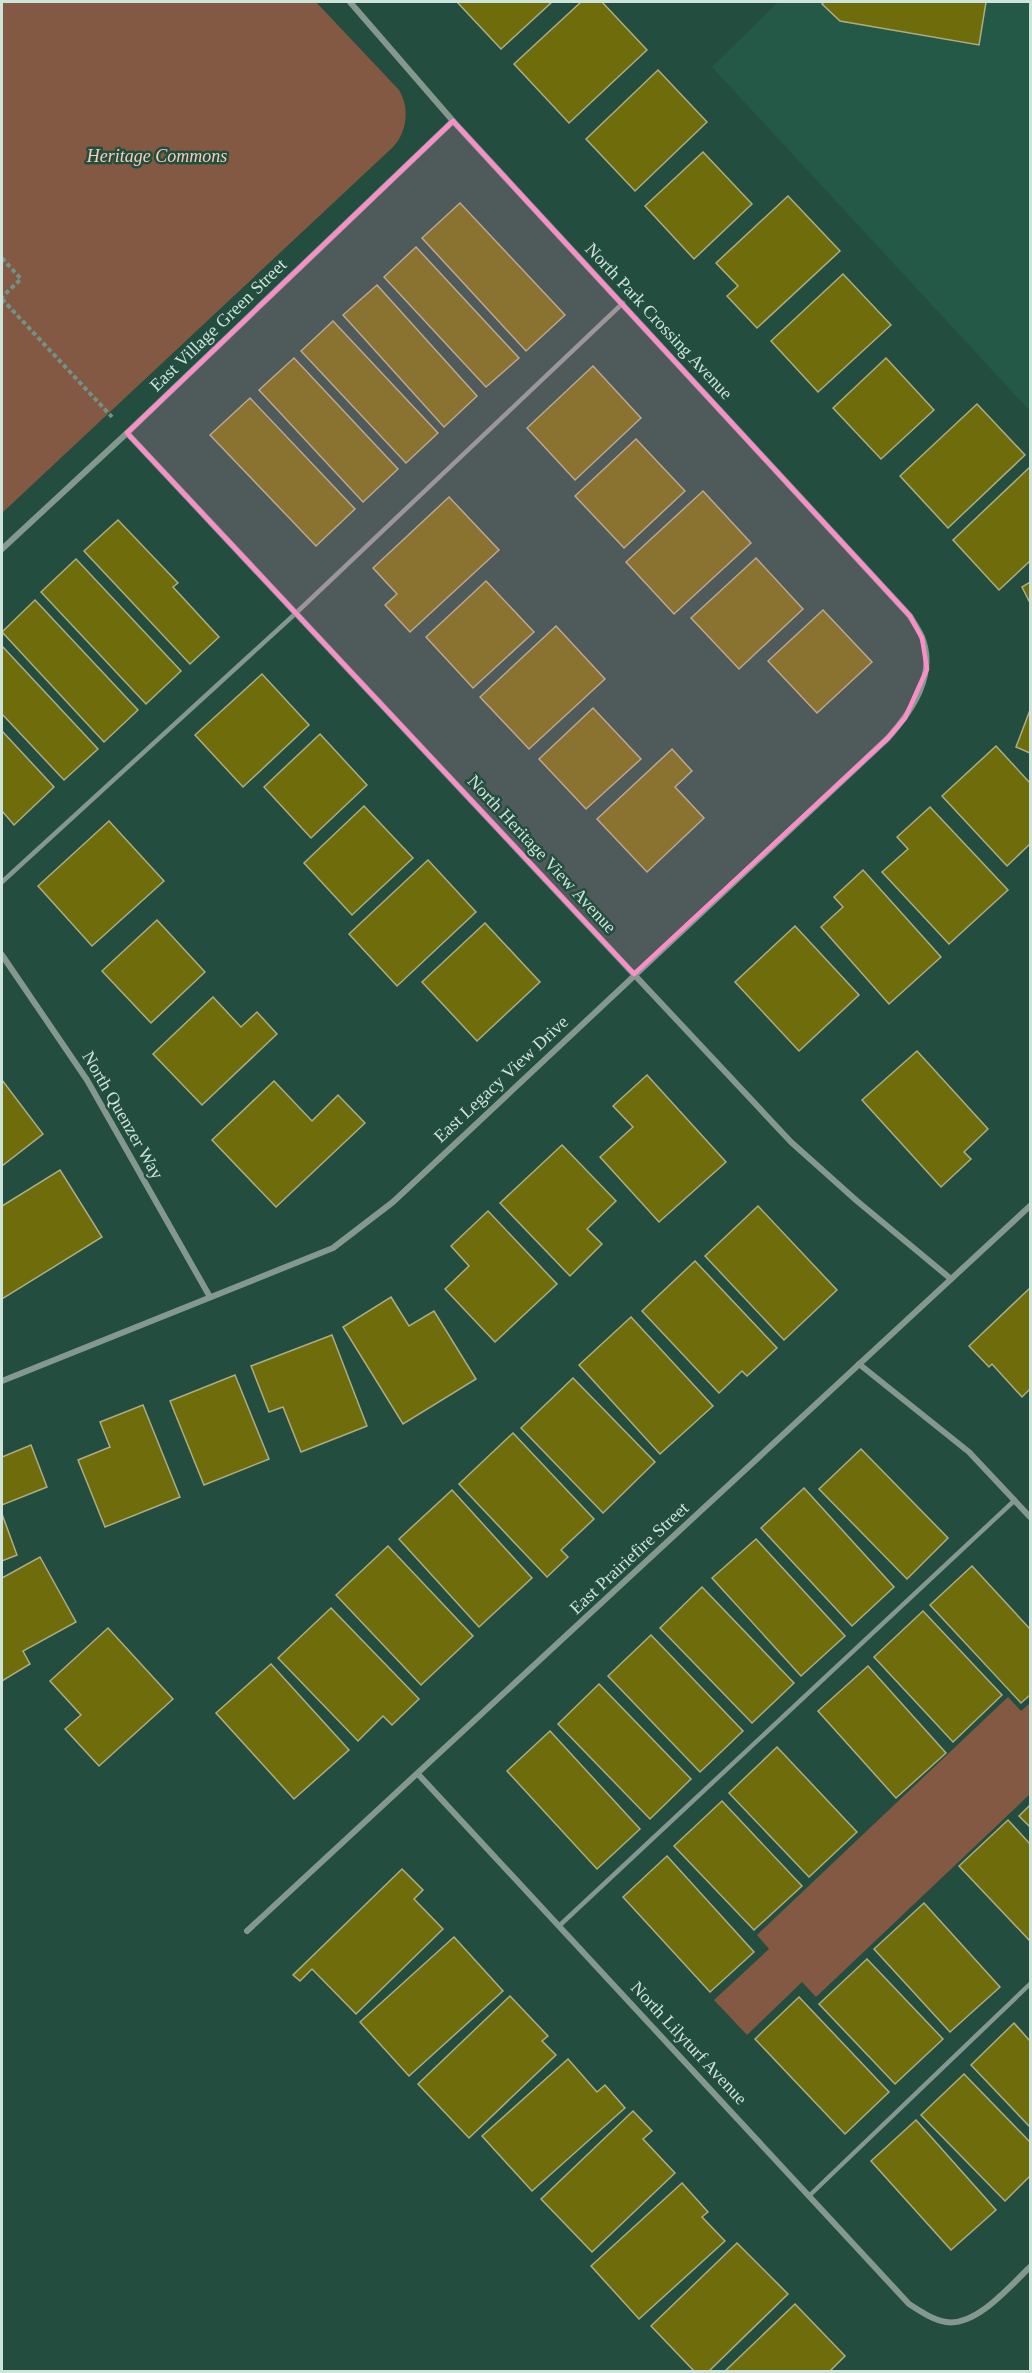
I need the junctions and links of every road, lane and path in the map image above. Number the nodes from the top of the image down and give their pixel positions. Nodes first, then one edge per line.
1 (350, 2) edge
2 (453, 121) junction
3 (2, 258) edge
4 (2, 298) edge
5 (623, 303) junction
6 (127, 433) junction
7 (2, 549) edge
8 (296, 613) junction
9 (927, 669) joint
10 (2, 882) edge
11 (2, 955) edge
12 (634, 974) junction
13 (1030, 1206) edge
14 (951, 1279) junction
15 (210, 1297) junction
16 (859, 1365) junction
17 (2, 1380) edge
18 (1015, 1500) junction
19 (1030, 1517) edge
20 (418, 1774) junction
21 (559, 1926) junction
22 (247, 1931) dead end
23 (1030, 1984) edge
24 (810, 2195) junction
25 (1030, 2267) edge

1 - 2 street, North Park Crossing Avenue
2 - 5 street, North Park Crossing Avenue
2 - 6 street, East Village Green Street
3 - 4 path
4 - 6 path
5 - 8 lane
5 - 9 street, North Park Crossing Avenue
6 - 7 street, East Village Green Street
6 - 8 street, North Heritage View Avenue
8 - 10 lane
8 - 12 street, North Heritage View Avenue
9 - 12 street, East Legacy View Drive
11 - 15 street, North Quenzer Way
12 - 14 street, North Heritage View Avenue
12 - 15 street, East Legacy View Drive
13 - 14 street, East Prairiefire Street
14 - 16 street, East Prairiefire Street
15 - 17 street, East Legacy View Drive
16 - 18 street
16 - 20 street, East Prairiefire Street
18 - 19 street
18 - 21 lane
20 - 21 street, North Lilyturf Avenue
20 - 22 street, East Prairiefire Street
21 - 24 street, North Lilyturf Avenue
23 - 24 lane
24 - 25 street, North Lilyturf Avenue

